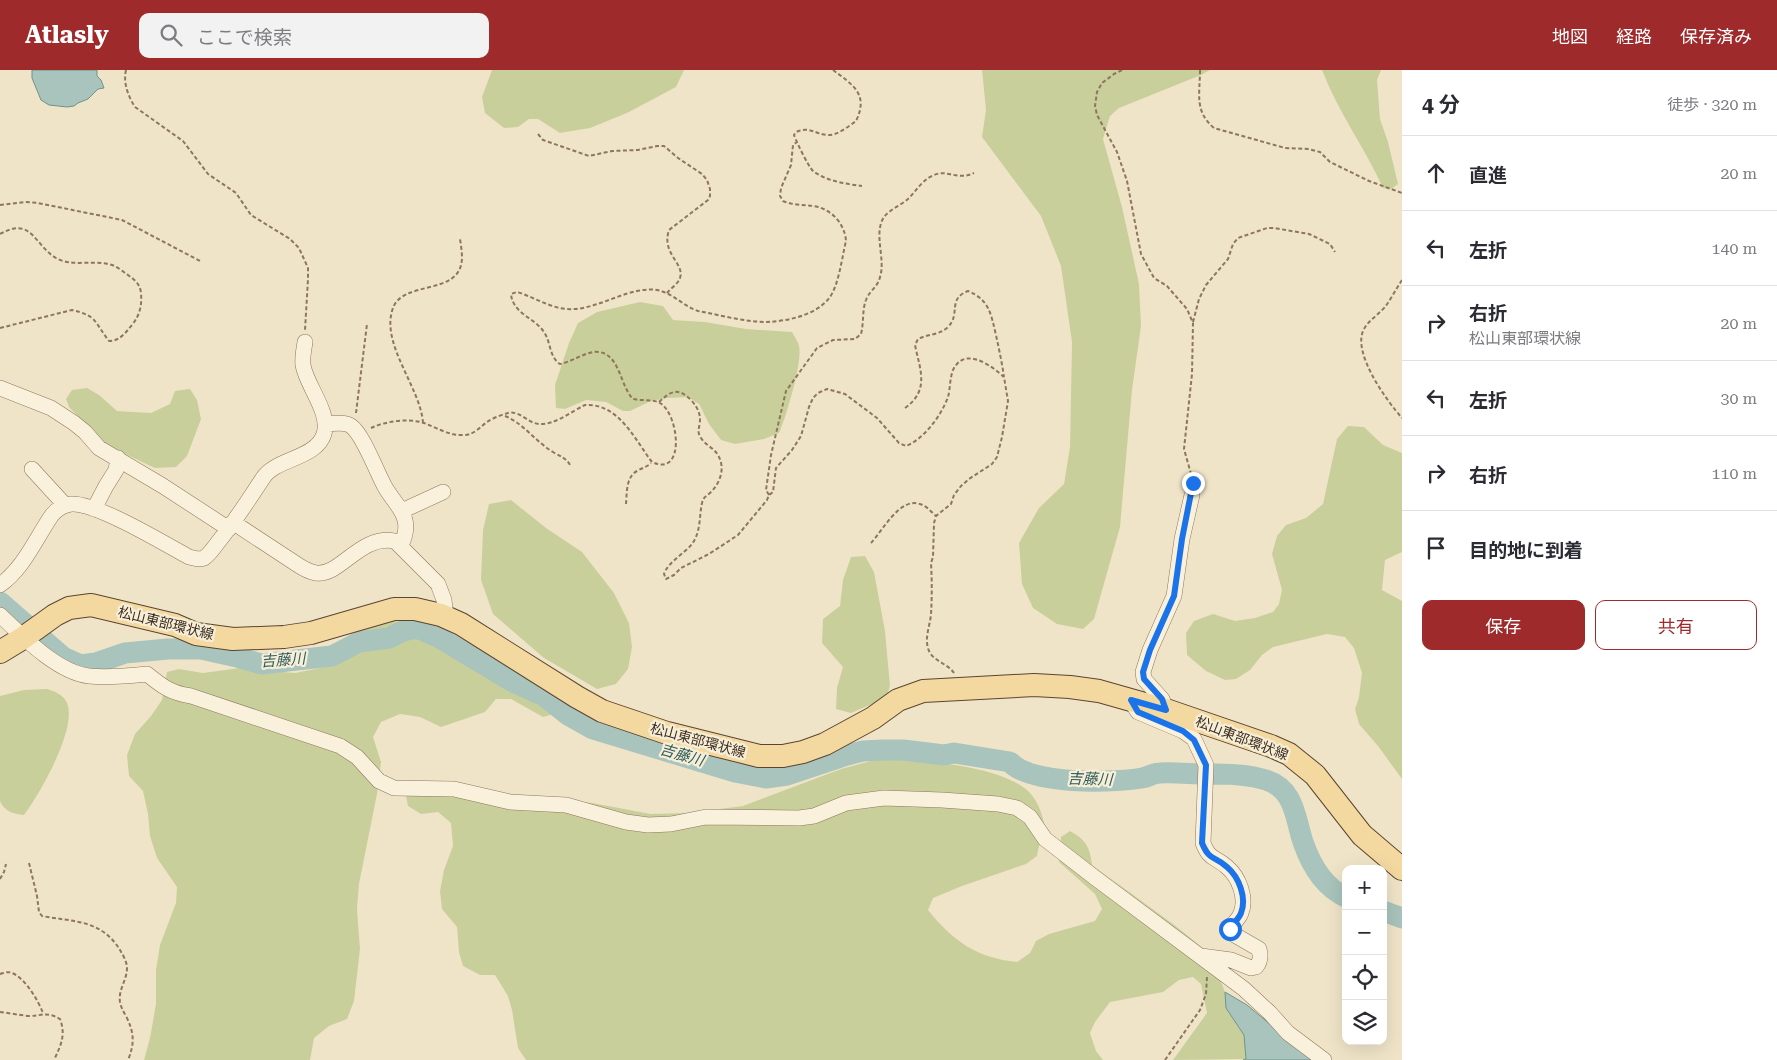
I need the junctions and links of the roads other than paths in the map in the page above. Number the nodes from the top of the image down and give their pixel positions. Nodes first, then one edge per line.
1 (305, 342) road end
2 (0, 388) edge
3 (325, 424) junction
4 (118, 458) junction
5 (32, 469) dead end
6 (443, 492) dead end
7 (1192, 494) road end
8 (65, 505) junction
9 (94, 509) junction
10 (403, 515) junction
11 (232, 526) junction
12 (400, 546) junction
13 (0, 585) edge
14 (0, 615) edge
15 (446, 617) junction
16 (28, 634) junction
17 (0, 652) edge
18 (1131, 700) junction
19 (1166, 710) junction
20 (1402, 869) edge
21 (1200, 956) junction
22 (1324, 1060) edge

1 - 3 street
2 - 4 street
3 - 10 street
3 - 11 street
4 - 9 street
4 - 11 street
5 - 8 street
6 - 10 street
7 - 19 street
8 - 9 street
8 - 13 street
9 - 11 street
10 - 12 street
11 - 12 street
12 - 15 street
14 - 16 street
15 - 16 main road, 松山東部環状線
15 - 18 main road, 松山東部環状線
16 - 17 main road, 松山東部環状線
16 - 21 street
18 - 19 main road, 松山東部環状線
18 - 21 street
19 - 20 main road, 松山東部環状線
21 - 22 street

